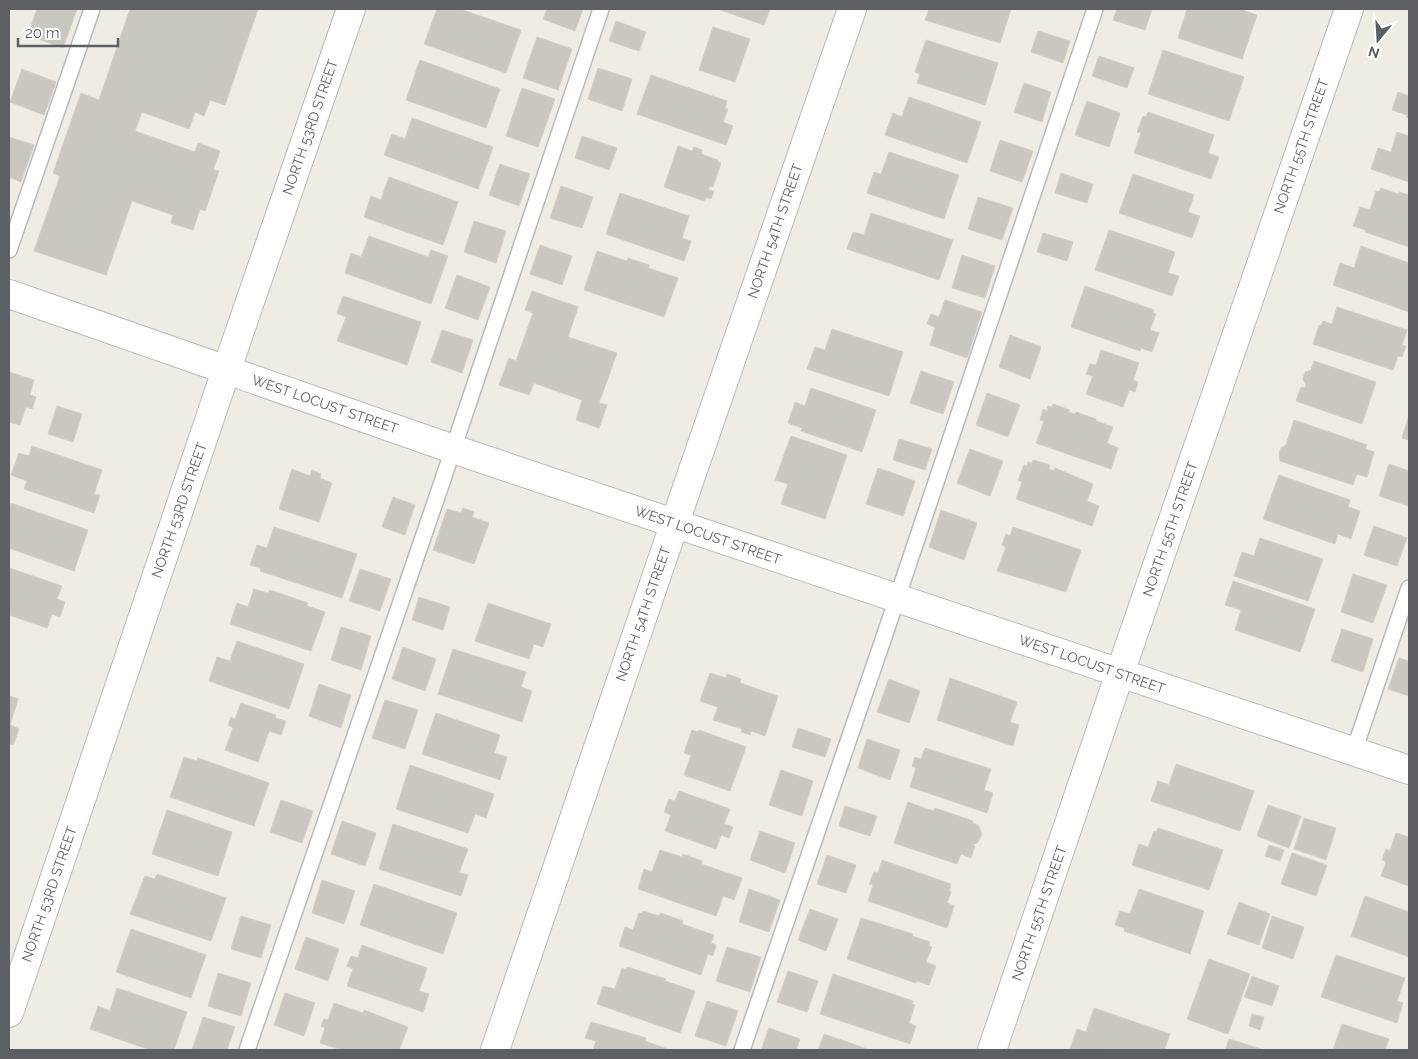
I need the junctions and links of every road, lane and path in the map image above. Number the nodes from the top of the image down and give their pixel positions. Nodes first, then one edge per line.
1 (92, 9) edge
2 (351, 9) edge
3 (601, 9) edge
4 (852, 9) edge
5 (1096, 9) edge
6 (1349, 9) edge
7 (9, 250) edge
8 (9, 294) edge
9 (227, 370) junction
10 (453, 449) junction
11 (675, 523) junction
12 (1409, 588) edge
13 (896, 598) junction
14 (1120, 672) junction
15 (1354, 751) junction
16 (1409, 770) edge
17 (9, 1013) edge
18 (247, 1050) edge
19 (495, 1050) edge
20 (742, 1050) edge
21 (992, 1050) edge

1 - 7 lane
2 - 9 street, NORTH 53RD STREET
3 - 10 lane
4 - 11 street, NORTH 54TH STREET
5 - 13 lane
6 - 14 street, NORTH 55TH STREET
8 - 9 street, WEST LOCUST STREET
9 - 10 street, WEST LOCUST STREET
9 - 17 street, NORTH 53RD STREET
10 - 11 street, WEST LOCUST STREET
10 - 18 lane
11 - 13 street, WEST LOCUST STREET
11 - 19 street, NORTH 54TH STREET
12 - 15 lane
13 - 14 street, WEST LOCUST STREET
13 - 20 lane
14 - 15 street, WEST LOCUST STREET
14 - 21 street, NORTH 55TH STREET
15 - 16 street, WEST LOCUST STREET

